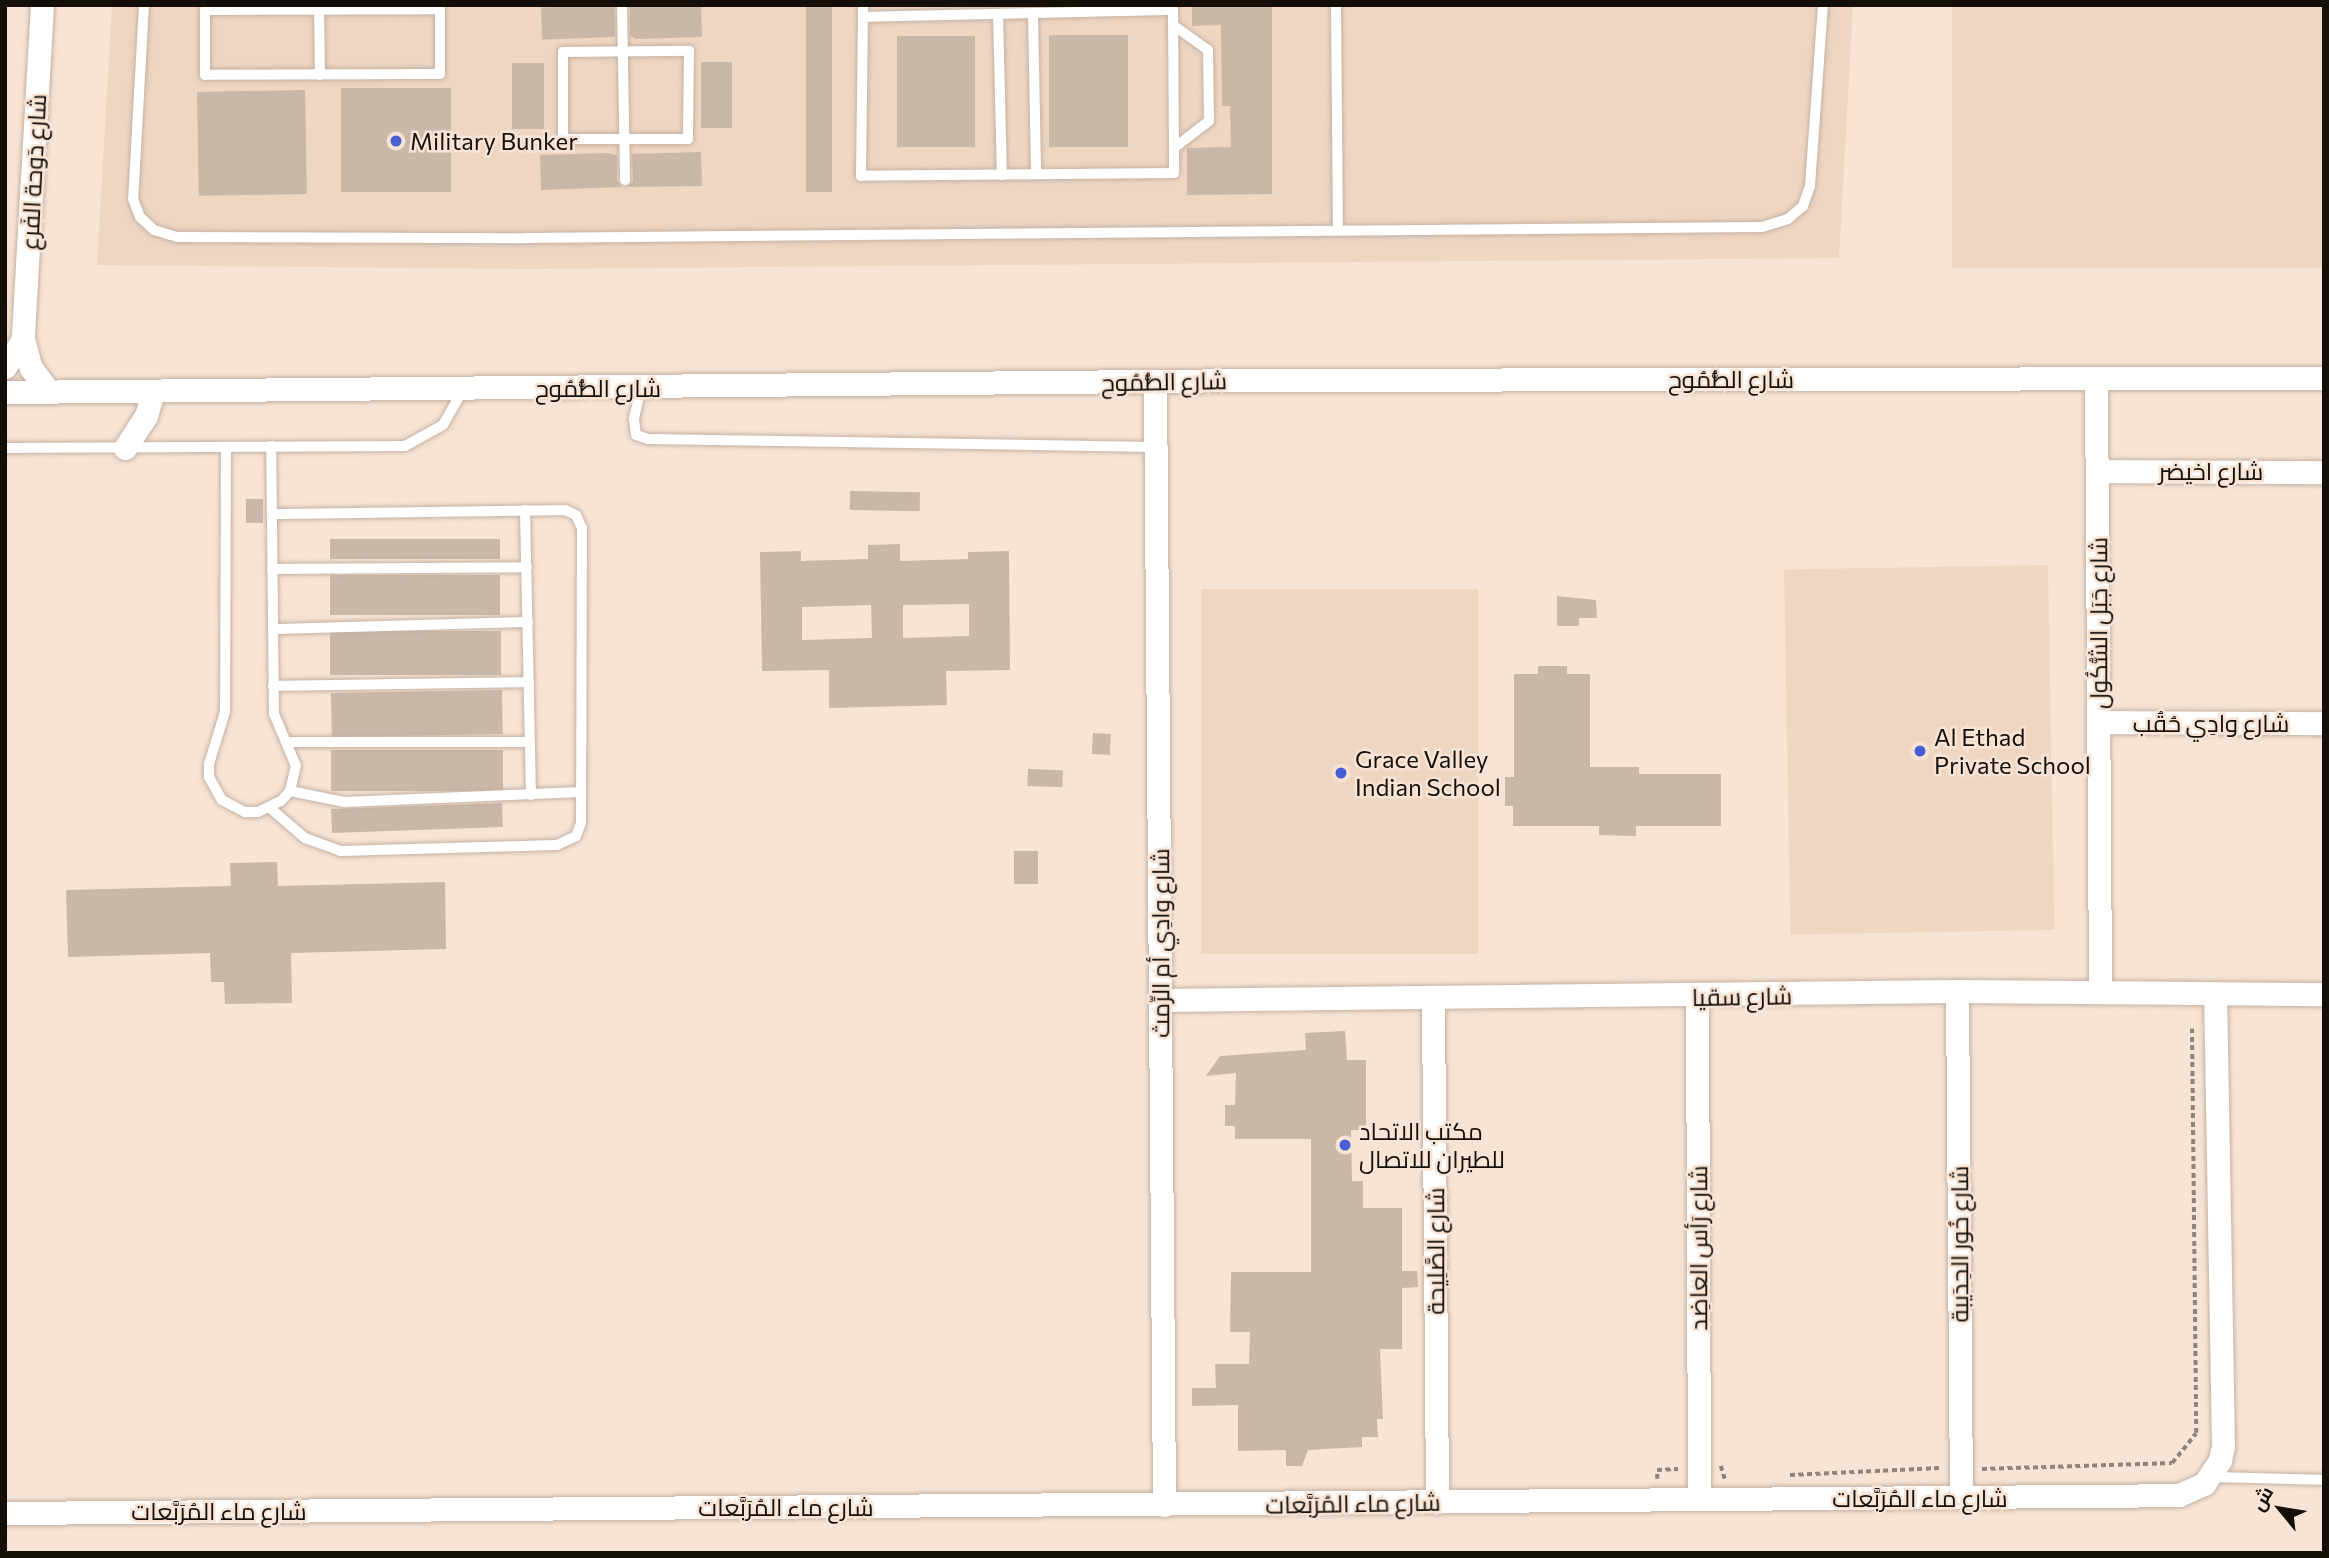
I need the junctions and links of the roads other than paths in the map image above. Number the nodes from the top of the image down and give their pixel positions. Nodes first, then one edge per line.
1 (42, 5) edge
2 (144, 5) edge
3 (622, 5) edge
4 (1336, 5) edge
5 (1823, 5) edge
6 (319, 8) edge
7 (863, 11) edge
8 (1033, 13) junction
9 (998, 14) junction
10 (1173, 25) junction
11 (622, 52) junction
12 (320, 75) junction
13 (624, 139) junction
14 (1174, 148) junction
15 (1036, 174) junction
16 (1002, 175) junction
17 (625, 180) dead end
18 (1338, 229) junction
19 (23, 339) junction
20 (5, 367) edge
21 (2324, 378) edge
22 (1156, 381) junction
23 (2096, 381) junction
24 (464, 388) junction
25 (641, 388) junction
26 (153, 391) junction
27 (5, 392) edge
28 (49, 392) junction
29 (271, 446) junction
30 (1155, 447) junction
31 (5, 448) edge
32 (125, 448) junction
33 (226, 448) junction
34 (2098, 471) junction
35 (2324, 472) edge
36 (526, 510) junction
37 (272, 514) junction
38 (527, 567) junction
39 (272, 569) junction
40 (528, 622) junction
41 (274, 629) junction
42 (529, 681) junction
43 (273, 687) junction
44 (2099, 722) junction
45 (2324, 723) edge
46 (288, 742) junction
47 (530, 743) junction
48 (290, 791) junction
49 (581, 792) junction
50 (531, 795) junction
51 (270, 808) junction
52 (1957, 991) junction
53 (2100, 991) junction
54 (2324, 994) edge
55 (2215, 995) junction
56 (1697, 997) junction
57 (1160, 1000) junction
58 (1433, 1000) junction
59 (2210, 1477) junction
60 (2324, 1480) edge
61 (1961, 1497) junction
62 (1699, 1499) junction
63 (1437, 1502) junction
64 (1164, 1505) junction
65 (5, 1513) edge

1 - 19 street, شارع دَوحة الفَرع
2 - 18 lane
3 - 11 lane
4 - 18 lane
5 - 18 lane
6 - 12 lane
6 - 12 lane
6 - 12 lane
7 - 9 lane
7 - 16 lane
8 - 9 lane
8 - 10 lane
8 - 15 lane
9 - 16 lane
10 - 14 lane
10 - 14 lane
11 - 13 lane
11 - 13 lane
11 - 13 lane
13 - 17 lane
14 - 15 lane
15 - 16 lane
19 - 20 street, شارع دَوحة الفَرع
19 - 28 street, شارع دَوحة الفَرع
21 - 23 street, شارع الطُّمُوح
22 - 23 street, شارع الطُّمُوح
22 - 25 street, شارع الطُّمُوح
22 - 30 street, شارع وادِي أم الرِّمث
23 - 34 street, شارع جَبَل الشُّكُول
24 - 25 street, شارع الطُّمُوح
24 - 26 street, شارع الطُّمُوح
24 - 29 lane
25 - 30 lane
26 - 28 street, شارع الطُّمُوح
26 - 32 street
27 - 28 street, شارع الطُّمُوح
29 - 33 lane
29 - 37 lane
30 - 57 street, شارع وادِي أم الرِّمث
31 - 32 lane
32 - 33 lane
33 - 51 lane
34 - 35 street, شارع اخيضر
34 - 44 street, شارع جَبَل الشُّكُول
36 - 37 lane
36 - 38 lane
36 - 49 lane
37 - 39 lane
38 - 39 lane
38 - 40 lane
39 - 41 lane
40 - 41 lane
40 - 42 lane
41 - 43 lane
42 - 43 lane
42 - 47 lane
43 - 46 lane
44 - 45 street, شارع وادِي حُقُب
44 - 53 street, شارع جَبَل الشُّكُول
46 - 47 lane
46 - 48 lane
47 - 50 lane
48 - 50 lane
48 - 51 lane
49 - 50 lane
49 - 51 lane
52 - 53 street, شارع سقيا
52 - 56 street, شارع سقيا
52 - 61 street, شارع خُور الحِدَيبة
53 - 55 street, شارع سقيا
54 - 55 street, شارع سقيا
55 - 59 street
56 - 58 street, شارع سقيا
56 - 62 street, شارع رَأس العاضِد
57 - 58 street, شارع سقيا
57 - 64 street, شارع وادِي أم الرِّمث
58 - 63 street, شارع الصَّلِيحة
59 - 60 lane
59 - 61 street, شارع ماء المُرَبَّعات
61 - 62 street, شارع ماء المُرَبَّعات
62 - 63 street, شارع ماء المُرَبَّعات
63 - 64 street, شارع ماء المُرَبَّعات
64 - 65 street, شارع ماء المُرَبَّعات

